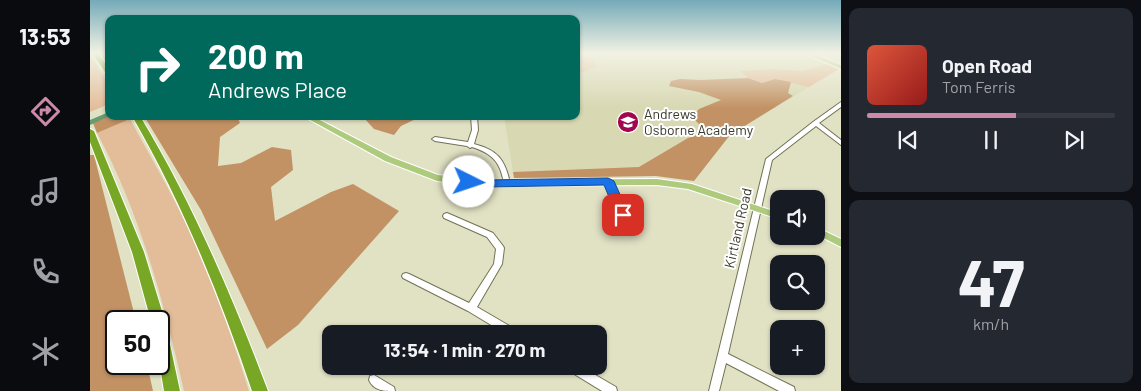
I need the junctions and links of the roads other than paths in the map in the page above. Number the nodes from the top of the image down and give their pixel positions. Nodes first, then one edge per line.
1 (841, 104) edge
2 (138, 120) edge
3 (314, 120) edge
4 (474, 120) edge
5 (815, 123) junction
6 (91, 133) edge
7 (435, 139) dead end
8 (841, 143) edge
9 (470, 146) junction
10 (608, 181) junction
11 (507, 183) junction
12 (758, 208) junction
13 (770, 213) edge
14 (623, 215) dead end
15 (447, 216) dead end
16 (825, 235) edge
17 (841, 243) edge
18 (406, 276) dead end
19 (471, 308) junction
20 (155, 310) edge
21 (500, 325) edge
22 (722, 356) junction
23 (169, 375) edge
24 (585, 375) edge
25 (374, 380) dead end
26 (172, 391) edge
27 (260, 391) edge
28 (390, 391) edge
29 (612, 391) edge
30 (714, 391) edge
31 (790, 391) edge

1 - 5 street, Kirtland Road
2 - 27 highway
3 - 11 main road
4 - 9 street
5 - 8 street
5 - 12 street, Kirtland Road
6 - 20 highway
7 - 9 street
9 - 11 street
10 - 11 main road
10 - 12 main road
10 - 14 street
12 - 13 main road
12 - 22 street, Kirtland Road
15 - 19 street
16 - 17 main road
18 - 19 street
19 - 21 street
22 - 30 street, Kirtland Road
22 - 31 street
23 - 26 highway
24 - 29 street
25 - 28 street

